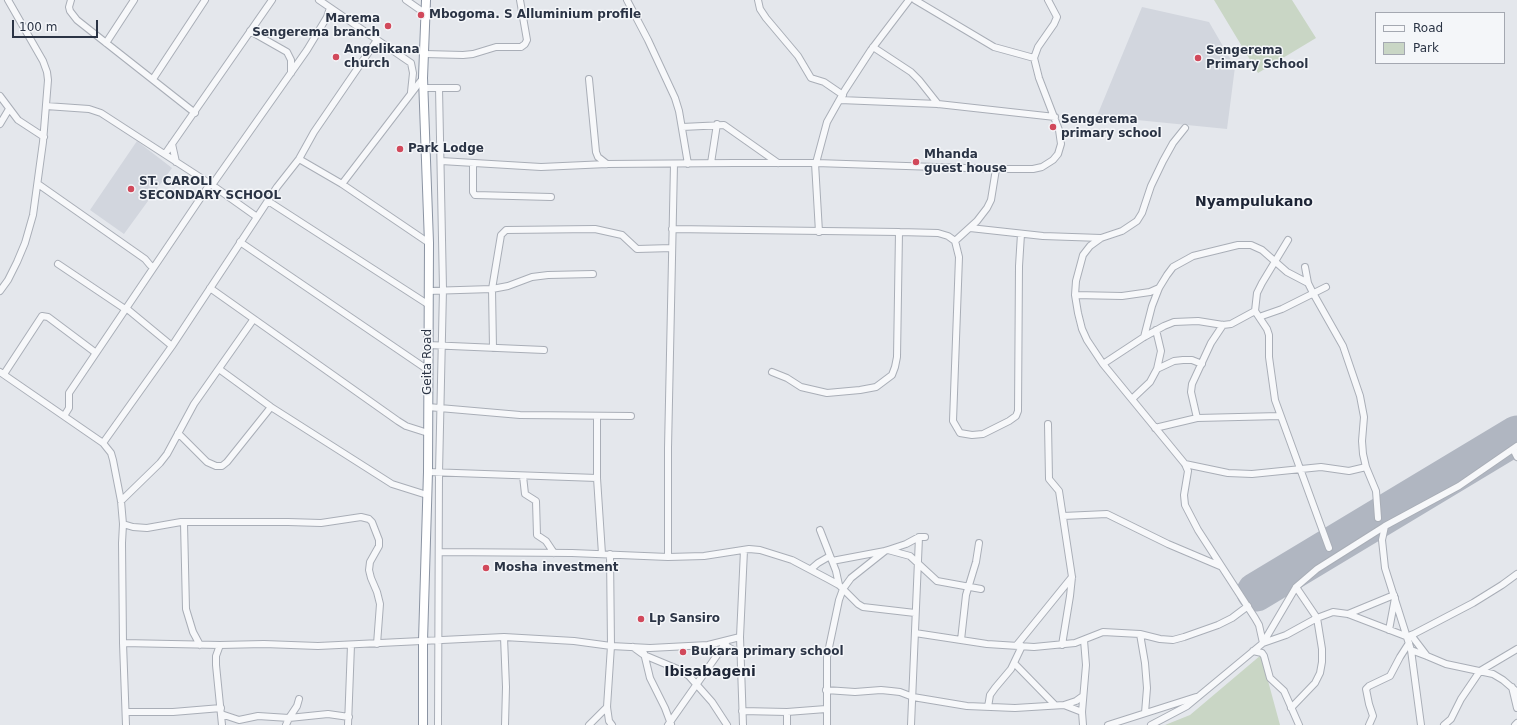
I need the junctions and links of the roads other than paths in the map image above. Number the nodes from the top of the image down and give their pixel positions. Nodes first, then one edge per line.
1 (8, 0) edge
2 (71, 0) edge
3 (134, 0) edge
4 (205, 0) edge
5 (272, 0) edge
6 (319, 0) edge
7 (406, 0) edge
8 (426, 0) edge
9 (520, 0) edge
10 (627, 0) edge
11 (758, 0) edge
12 (909, 0) edge
13 (916, 0) edge
14 (1048, 0) edge
15 (330, 8) junction
16 (426, 14) junction
17 (250, 31) junction
18 (377, 40) junction
19 (106, 44) junction
20 (873, 47) junction
21 (425, 54) junction
22 (1034, 58) junction
23 (291, 74) junction
24 (423, 78) junction
25 (153, 79) junction
26 (589, 79) dead end
27 (424, 88) junction
28 (439, 88) junction
29 (458, 88) dead end
30 (412, 92) junction
31 (0, 96) edge
32 (841, 98) junction
33 (938, 104) junction
34 (46, 106) junction
35 (9, 110) junction
36 (194, 113) junction
37 (1055, 117) junction
38 (0, 124) edge
39 (717, 124) junction
40 (682, 127) junction
41 (1185, 128) dead end
42 (44, 137) junction
43 (172, 144) junction
44 (165, 154) junction
45 (299, 159) junction
46 (441, 161) junction
47 (176, 162) junction
48 (473, 163) junction
49 (778, 163) junction
50 (607, 164) junction
51 (674, 164) junction
52 (688, 164) junction
53 (711, 164) junction
54 (815, 164) junction
55 (996, 169) junction
56 (38, 184) junction
57 (211, 184) junction
58 (342, 184) junction
59 (551, 197) dead end
60 (268, 201) junction
61 (257, 217) junction
62 (970, 228) junction
63 (672, 230) junction
64 (819, 232) junction
65 (899, 232) junction
66 (1021, 234) junction
67 (1102, 238) junction
68 (1288, 240) dead end
69 (955, 241) junction
70 (240, 242) junction
71 (429, 243) junction
72 (672, 248) junction
73 (1276, 260) junction
74 (58, 264) dead end
75 (150, 264) dead end
76 (1305, 267) dead end
77 (593, 274) dead end
78 (1308, 284) junction
79 (1326, 287) dead end
80 (210, 288) junction
81 (1159, 288) junction
82 (492, 289) junction
83 (0, 291) edge
84 (428, 291) junction
85 (443, 291) junction
86 (1313, 294) junction
87 (1075, 295) junction
88 (429, 305) junction
89 (126, 308) junction
90 (1255, 311) junction
91 (1259, 317) junction
92 (253, 320) junction
93 (1223, 325) junction
94 (1156, 330) junction
95 (1144, 337) junction
96 (428, 345) junction
97 (172, 346) junction
98 (442, 346) junction
99 (493, 348) junction
100 (544, 350) dead end
101 (96, 353) junction
102 (1103, 364) junction
103 (1202, 364) junction
104 (219, 369) junction
105 (1157, 369) junction
106 (428, 370) junction
107 (772, 372) dead end
108 (2, 373) edge
109 (1132, 399) junction
110 (271, 407) junction
111 (428, 407) junction
112 (441, 408) junction
113 (64, 416) junction
114 (597, 416) junction
115 (631, 416) dead end
116 (1280, 416) junction
117 (1197, 418) junction
118 (1048, 424) dead end
119 (1155, 428) junction
120 (178, 433) junction
121 (428, 434) junction
122 (103, 443) junction
123 (1515, 447) edge
124 (1517, 457) edge
125 (1185, 464) junction
126 (1366, 467) junction
127 (1300, 469) junction
128 (428, 472) junction
129 (439, 473) junction
130 (523, 476) junction
131 (597, 478) junction
132 (427, 495) junction
133 (122, 501) junction
134 (1063, 516) junction
135 (1378, 518) dead end
136 (184, 523) junction
137 (123, 524) junction
138 (1385, 526) junction
139 (820, 530) dead end
140 (979, 543) dead end
141 (1329, 548) dead end
142 (744, 550) junction
143 (886, 551) junction
144 (439, 552) junction
145 (554, 553) junction
146 (602, 554) junction
147 (610, 554) junction
148 (668, 557) junction
149 (831, 558) junction
150 (917, 564) junction
151 (1220, 566) junction
152 (811, 569) junction
153 (1517, 574) edge
154 (1072, 577) junction
155 (841, 587) junction
156 (968, 587) junction
157 (1296, 587) junction
158 (981, 589) dead end
159 (1394, 596) junction
160 (1248, 606) junction
161 (915, 612) junction
162 (1348, 614) junction
163 (1317, 618) junction
164 (1389, 630) junction
165 (915, 633) junction
166 (1140, 634) junction
167 (504, 637) junction
168 (740, 637) junction
169 (1409, 638) junction
170 (439, 640) junction
171 (961, 640) junction
172 (1084, 640) junction
173 (423, 641) junction
174 (123, 643) junction
175 (725, 643) junction
176 (377, 644) junction
177 (1262, 644) junction
178 (200, 645) junction
179 (220, 645) junction
180 (351, 645) junction
181 (1062, 645) junction
182 (611, 646) junction
183 (1019, 646) junction
184 (633, 647) junction
185 (643, 647) junction
186 (1411, 650) junction
187 (1517, 650) edge
188 (1254, 651) junction
189 (1262, 653) junction
190 (741, 654) junction
191 (644, 655) junction
192 (1427, 656) junction
193 (1014, 664) junction
194 (1480, 671) junction
195 (698, 684) junction
196 (826, 690) junction
197 (1515, 690) edge
198 (1083, 696) junction
199 (1199, 696) junction
200 (913, 697) junction
201 (299, 699) dead end
202 (1055, 705) junction
203 (1064, 705) junction
204 (607, 707) junction
205 (988, 707) junction
206 (1291, 708) junction
207 (1517, 708) edge
208 (826, 709) junction
209 (221, 711) junction
210 (742, 711) junction
211 (126, 712) junction
212 (787, 712) junction
213 (1082, 712) junction
214 (1145, 713) junction
215 (349, 717) junction
216 (289, 718) junction
217 (670, 724) edge
218 (126, 725) edge
219 (222, 725) edge
220 (286, 725) edge
221 (348, 725) edge
222 (423, 725) edge
223 (438, 725) edge
224 (505, 725) edge
225 (589, 725) edge
226 (612, 725) edge
227 (727, 725) edge
228 (742, 725) edge
229 (787, 725) edge
230 (827, 725) edge
231 (911, 725) edge
232 (1083, 725) edge
233 (1108, 725) edge
234 (1151, 725) edge
235 (1299, 725) edge
236 (1369, 725) edge
237 (1421, 725) edge
238 (1444, 725) edge

1 - 34 street
2 - 19 street
3 - 19 street
4 - 25 street
5 - 17 street
6 - 15 street
7 - 16 street
8 - 16 highway, Geita Road
9 - 21 street
10 - 40 street
11 - 32 street
12 - 20 street
13 - 22 street
14 - 22 street
15 - 18 street
15 - 23 street
16 - 21 highway, Geita Road
17 - 23 street
17 - 36 street
18 - 30 street
18 - 45 street
19 - 25 street
20 - 32 street
20 - 33 street
21 - 24 highway, Geita Road
22 - 37 street
23 - 57 street
24 - 27 highway, Geita Road
24 - 30 street
25 - 36 street
26 - 50 street
27 - 28 street
27 - 71 highway, Geita Road
28 - 29 street
28 - 46 street
30 - 58 street
31 - 35 street
32 - 33 street
32 - 54 street
33 - 37 street
34 - 42 street
34 - 44 street
35 - 38 street
35 - 42 street
36 - 43 street
37 - 55 street
39 - 40 street
39 - 49 street
39 - 53 street
40 - 52 street
41 - 67 street
42 - 56 street
43 - 44 street
43 - 47 street
44 - 47 street
45 - 58 street
45 - 60 street
46 - 48 street
46 - 85 street
47 - 57 street
48 - 50 street
48 - 59 street
49 - 53 street
49 - 54 street
50 - 51 street
51 - 52 street
51 - 63 street
52 - 53 street
54 - 55 street
54 - 64 street
55 - 62 street
56 - 75 street
56 - 83 street
57 - 61 street
57 - 89 street
58 - 71 street
60 - 61 street
60 - 88 street
61 - 70 street
62 - 66 street
62 - 69 street
63 - 64 street
63 - 72 street
64 - 65 street
65 - 69 street
65 - 107 street
66 - 67 street
66 - 69 street
67 - 87 street
68 - 73 street
70 - 80 street
70 - 106 street
71 - 84 highway, Geita Road
72 - 82 street
72 - 148 street
73 - 78 street
73 - 81 street
73 - 90 street
74 - 89 street
76 - 78 street
77 - 82 street
78 - 86 street
79 - 86 street
80 - 92 street
80 - 97 street
81 - 87 street
81 - 95 street
82 - 85 street
82 - 99 street
84 - 85 street
84 - 88 highway, Geita Road
85 - 98 street
86 - 91 street
86 - 126 street
87 - 102 street
88 - 96 highway, Geita Road
89 - 97 street
89 - 101 street
90 - 91 street
90 - 93 street
91 - 116 street
92 - 104 street
92 - 121 street
93 - 94 street
93 - 103 street
94 - 95 street
94 - 105 street
95 - 102 street
96 - 98 street
96 - 106 highway, Geita Road
97 - 122 street
98 - 99 street
98 - 112 street
99 - 100 street
101 - 108 street
101 - 113 street
102 - 109 street
103 - 105 street
103 - 117 street
104 - 110 street
104 - 120 street
105 - 109 street
106 - 111 highway, Geita Road
108 - 113 street
109 - 119 street
110 - 120 street
110 - 132 street
111 - 112 street
111 - 121 highway, Geita Road
112 - 114 street
112 - 129 street
113 - 122 street
114 - 115 street
114 - 131 street
116 - 117 street
116 - 127 street
117 - 119 street
118 - 134 street
119 - 125 street
120 - 133 street
121 - 128 highway, Geita Road
122 - 133 street
123 - 124 street
123 - 138 street
125 - 127 street
125 - 151 street
126 - 127 street
126 - 135 street
127 - 141 street
128 - 129 street
128 - 132 highway, Geita Road
129 - 130 street
129 - 144 street
130 - 131 street
130 - 145 street
131 - 146 street
132 - 173 highway, Geita Road
133 - 137 street
134 - 151 street
134 - 154 street
136 - 137 street
136 - 176 street
136 - 178 street
137 - 174 street
138 - 157 street
138 - 159 street
139 - 149 street
140 - 156 street
142 - 148 street
142 - 152 street
142 - 168 street
143 - 149 street
143 - 150 street
143 - 150 street
143 - 155 street
144 - 145 street
144 - 170 street
145 - 146 street
146 - 147 street
147 - 148 street
147 - 182 street
149 - 152 street
149 - 155 street
150 - 156 street
150 - 161 street
151 - 160 street
152 - 155 street
153 - 169 street
154 - 181 street
154 - 183 street
155 - 161 street
155 - 196 street
156 - 158 street
156 - 171 street
157 - 163 street
157 - 177 street
159 - 162 street
159 - 164 street
159 - 169 street
160 - 166 street
160 - 177 street
161 - 165 street
162 - 163 street
162 - 164 street
163 - 177 street
163 - 206 street
164 - 169 street
165 - 171 street
165 - 200 street
166 - 172 street
166 - 214 street
167 - 170 street
167 - 182 street
167 - 224 street
168 - 175 street
168 - 190 street
169 - 186 street
169 - 192 street
169 - 236 street
170 - 173 street
170 - 223 street
171 - 183 street
172 - 181 street
172 - 198 street
173 - 176 street
173 - 222 highway, Geita Road
174 - 178 street
174 - 211 street
175 - 185 street
175 - 190 street
175 - 195 street
176 - 180 street
177 - 188 street
177 - 189 street
178 - 179 street
179 - 180 street
179 - 209 street
180 - 215 street
181 - 183 street
182 - 184 street
182 - 204 street
183 - 193 street
184 - 185 street
184 - 191 street
185 - 191 street
186 - 192 street
186 - 237 street
187 - 194 street
188 - 189 street
188 - 199 street
189 - 206 street
190 - 210 street
191 - 195 street
191 - 217 street
192 - 194 street
193 - 202 street
193 - 205 street
194 - 197 street
194 - 238 street
195 - 217 street
195 - 227 street
196 - 200 street
196 - 208 street
197 - 207 street
198 - 203 street
198 - 213 street
199 - 214 street
199 - 234 street
200 - 205 street
200 - 231 street
201 - 216 street
202 - 203 street
202 - 205 street
203 - 213 street
204 - 225 street
204 - 226 street
206 - 235 street
208 - 212 street
208 - 230 street
209 - 211 street
209 - 216 street
209 - 219 street
210 - 212 street
210 - 228 street
211 - 218 street
212 - 229 street
213 - 232 street
214 - 233 street
215 - 216 street
215 - 221 street
216 - 220 street

